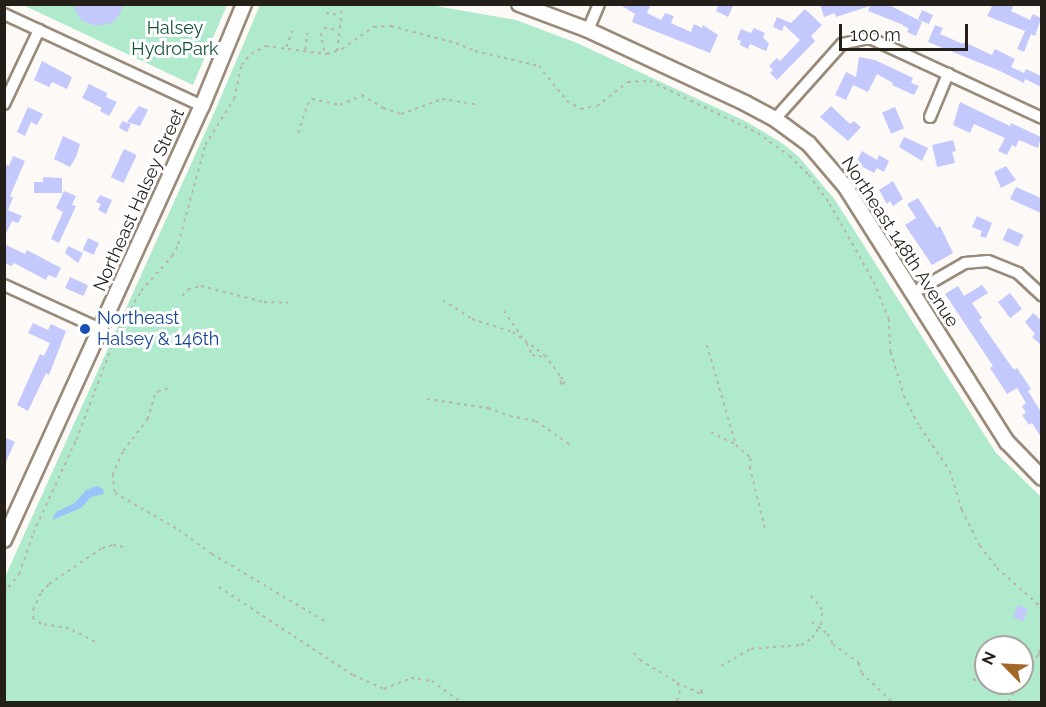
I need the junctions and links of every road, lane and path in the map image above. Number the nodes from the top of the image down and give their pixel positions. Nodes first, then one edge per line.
1 (244, 4) edge
2 (342, 4) edge
3 (519, 4) edge
4 (599, 4) edge
5 (326, 13) dead end
6 (4, 14) edge
7 (341, 15) junction
8 (324, 28) dead end
9 (39, 30) junction
10 (339, 30) junction
11 (588, 30) junction
12 (292, 31) dead end
13 (307, 33) dead end
14 (321, 33) dead end
15 (286, 48) junction
16 (305, 51) junction
17 (336, 51) junction
18 (325, 54) junction
19 (948, 74) junction
20 (4, 104) edge
21 (478, 105) dead end
22 (202, 106) junction
23 (930, 117) dead end
24 (1041, 118) edge
25 (775, 119) junction
26 (298, 134) dead end
27 (4, 285) edge
28 (913, 293) junction
29 (1041, 295) edge
30 (183, 296) dead end
31 (443, 300) dead end
32 (288, 303) dead end
33 (504, 311) dead end
34 (100, 330) junction
35 (524, 340) junction
36 (527, 342) junction
37 (706, 345) dead end
38 (545, 356) junction
39 (561, 376) dead end
40 (168, 389) dead end
41 (427, 399) dead end
42 (711, 432) dead end
43 (733, 435) junction
44 (727, 440) junction
45 (736, 445) junction
46 (572, 446) dead end
47 (1041, 478) edge
48 (765, 528) dead end
49 (4, 540) edge
50 (124, 547) dead end
51 (219, 587) dead end
52 (4, 593) edge
53 (809, 594) dead end
54 (1041, 608) edge
55 (325, 621) dead end
56 (812, 622) dead end
57 (820, 628) junction
58 (96, 642) dead end
59 (634, 653) dead end
60 (1038, 655) dead end
61 (1034, 661) edge
62 (721, 666) dead end
63 (674, 681) junction
64 (697, 692) dead end
65 (461, 702) edge
66 (677, 702) edge
67 (892, 702) edge

1 - 22 main road, Northeast Halsey Street
2 - 7 path
3 - 11 main road, Northeast 148th Avenue
4 - 11 street
5 - 7 path
6 - 9 street
7 - 10 path
8 - 10 path
9 - 20 street
9 - 22 street
10 - 17 path
11 - 25 main road, Northeast 148th Avenue
12 - 15 path
13 - 16 path
14 - 18 path
15 - 16 path
15 - 52 path
16 - 18 path
17 - 18 path
17 - 54 path
19 - 23 street
19 - 24 street
19 - 25 street
21 - 26 path
22 - 34 main road, Northeast Halsey Street
25 - 28 main road, Northeast 148th Avenue
27 - 34 street
28 - 29 street
28 - 47 main road, Northeast 148th Avenue
30 - 32 path
31 - 35 path
33 - 35 path
34 - 49 main road, Northeast Halsey Street
35 - 36 path
36 - 38 path
36 - 38 path
37 - 43 path
38 - 39 path
40 - 55 path
41 - 46 path
42 - 44 path
43 - 44 path
43 - 45 path
44 - 45 path
45 - 48 path
50 - 58 path
51 - 65 path
53 - 57 path
56 - 57 path
57 - 62 path
57 - 67 path
59 - 63 path
60 - 61 path
63 - 64 path
63 - 66 path

